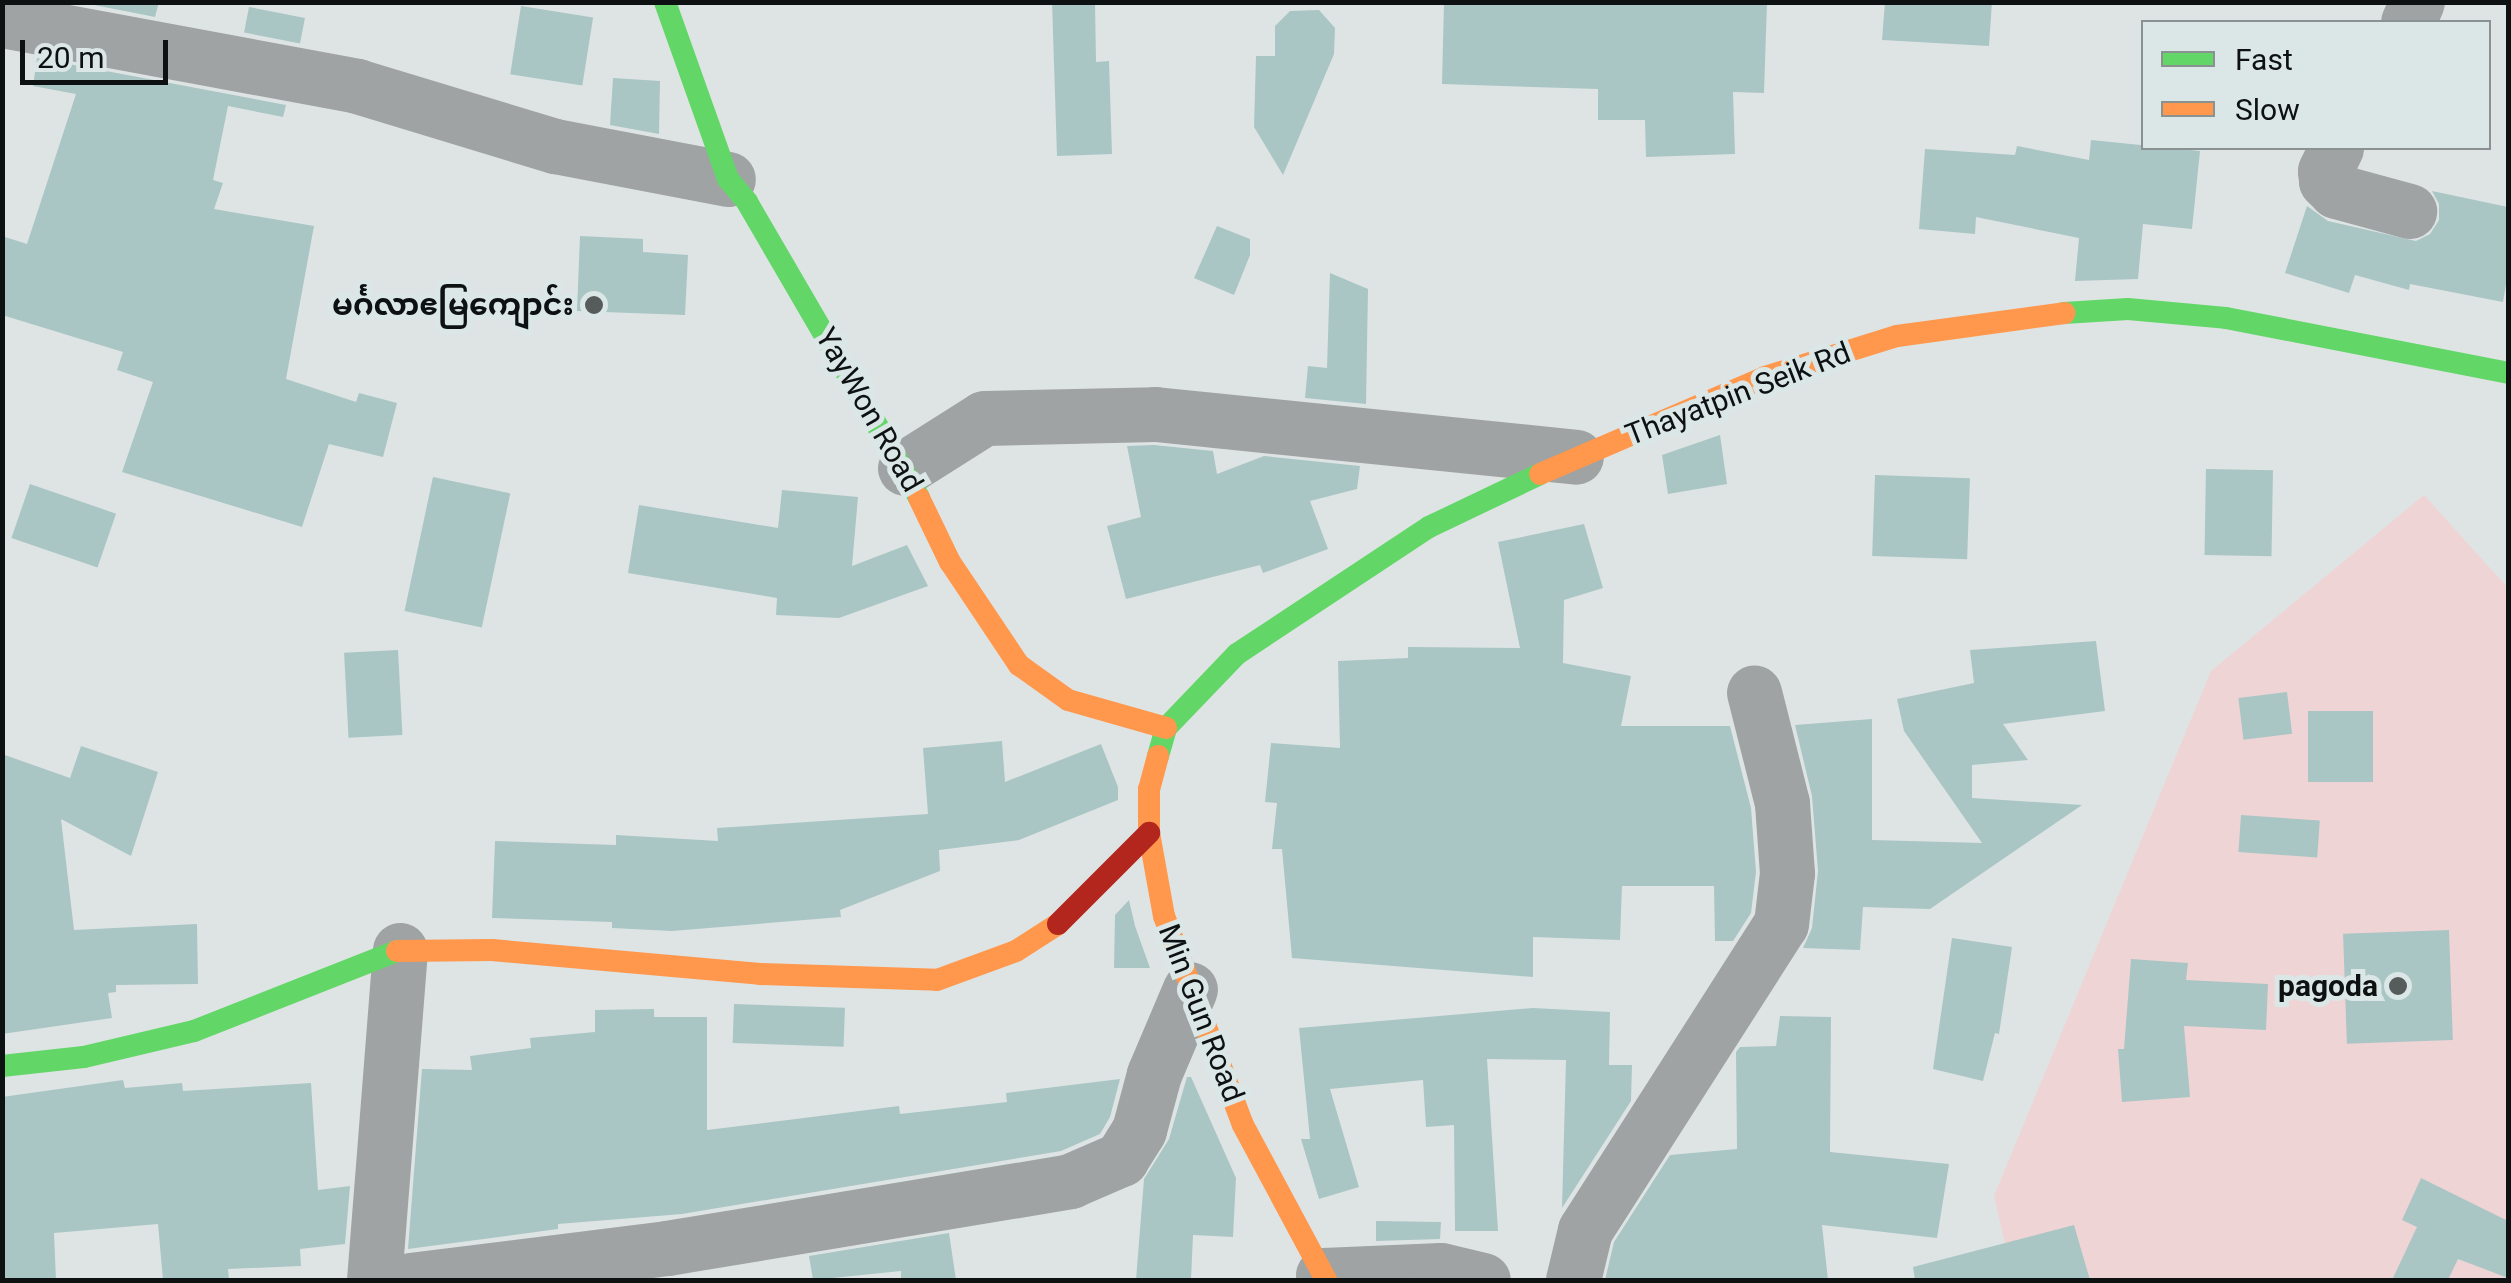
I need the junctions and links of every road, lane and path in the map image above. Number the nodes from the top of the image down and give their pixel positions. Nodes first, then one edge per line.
1 (665, 2) edge
2 (2, 20) edge
3 (2335, 150) edge
4 (728, 179) junction
5 (2409, 211) dead end
6 (2508, 373) edge
7 (1576, 457) junction
8 (906, 468) junction
9 (1754, 692) dead end
10 (1166, 728) junction
11 (1149, 834) junction
12 (400, 950) junction
13 (1190, 989) junction
14 (2, 1066) edge
15 (1325, 1278) edge
16 (374, 1280) edge
17 (410, 1280) edge
18 (1482, 1280) edge
19 (1574, 1280) edge

1 - 4 street, YayWon Road
2 - 4 street
3 - 5 street
4 - 8 street, YayWon Road
6 - 7 street, Thayatpin Seik Rd
7 - 8 street
7 - 10 street, Thayatpin Seik Rd
8 - 10 street, YayWon Road
9 - 19 street
10 - 11 street, Min Gun Road
11 - 12 street
11 - 13 street, Min Gun Road
12 - 14 street
12 - 16 street
13 - 15 street, Min Gun Road
13 - 17 street
15 - 18 street

